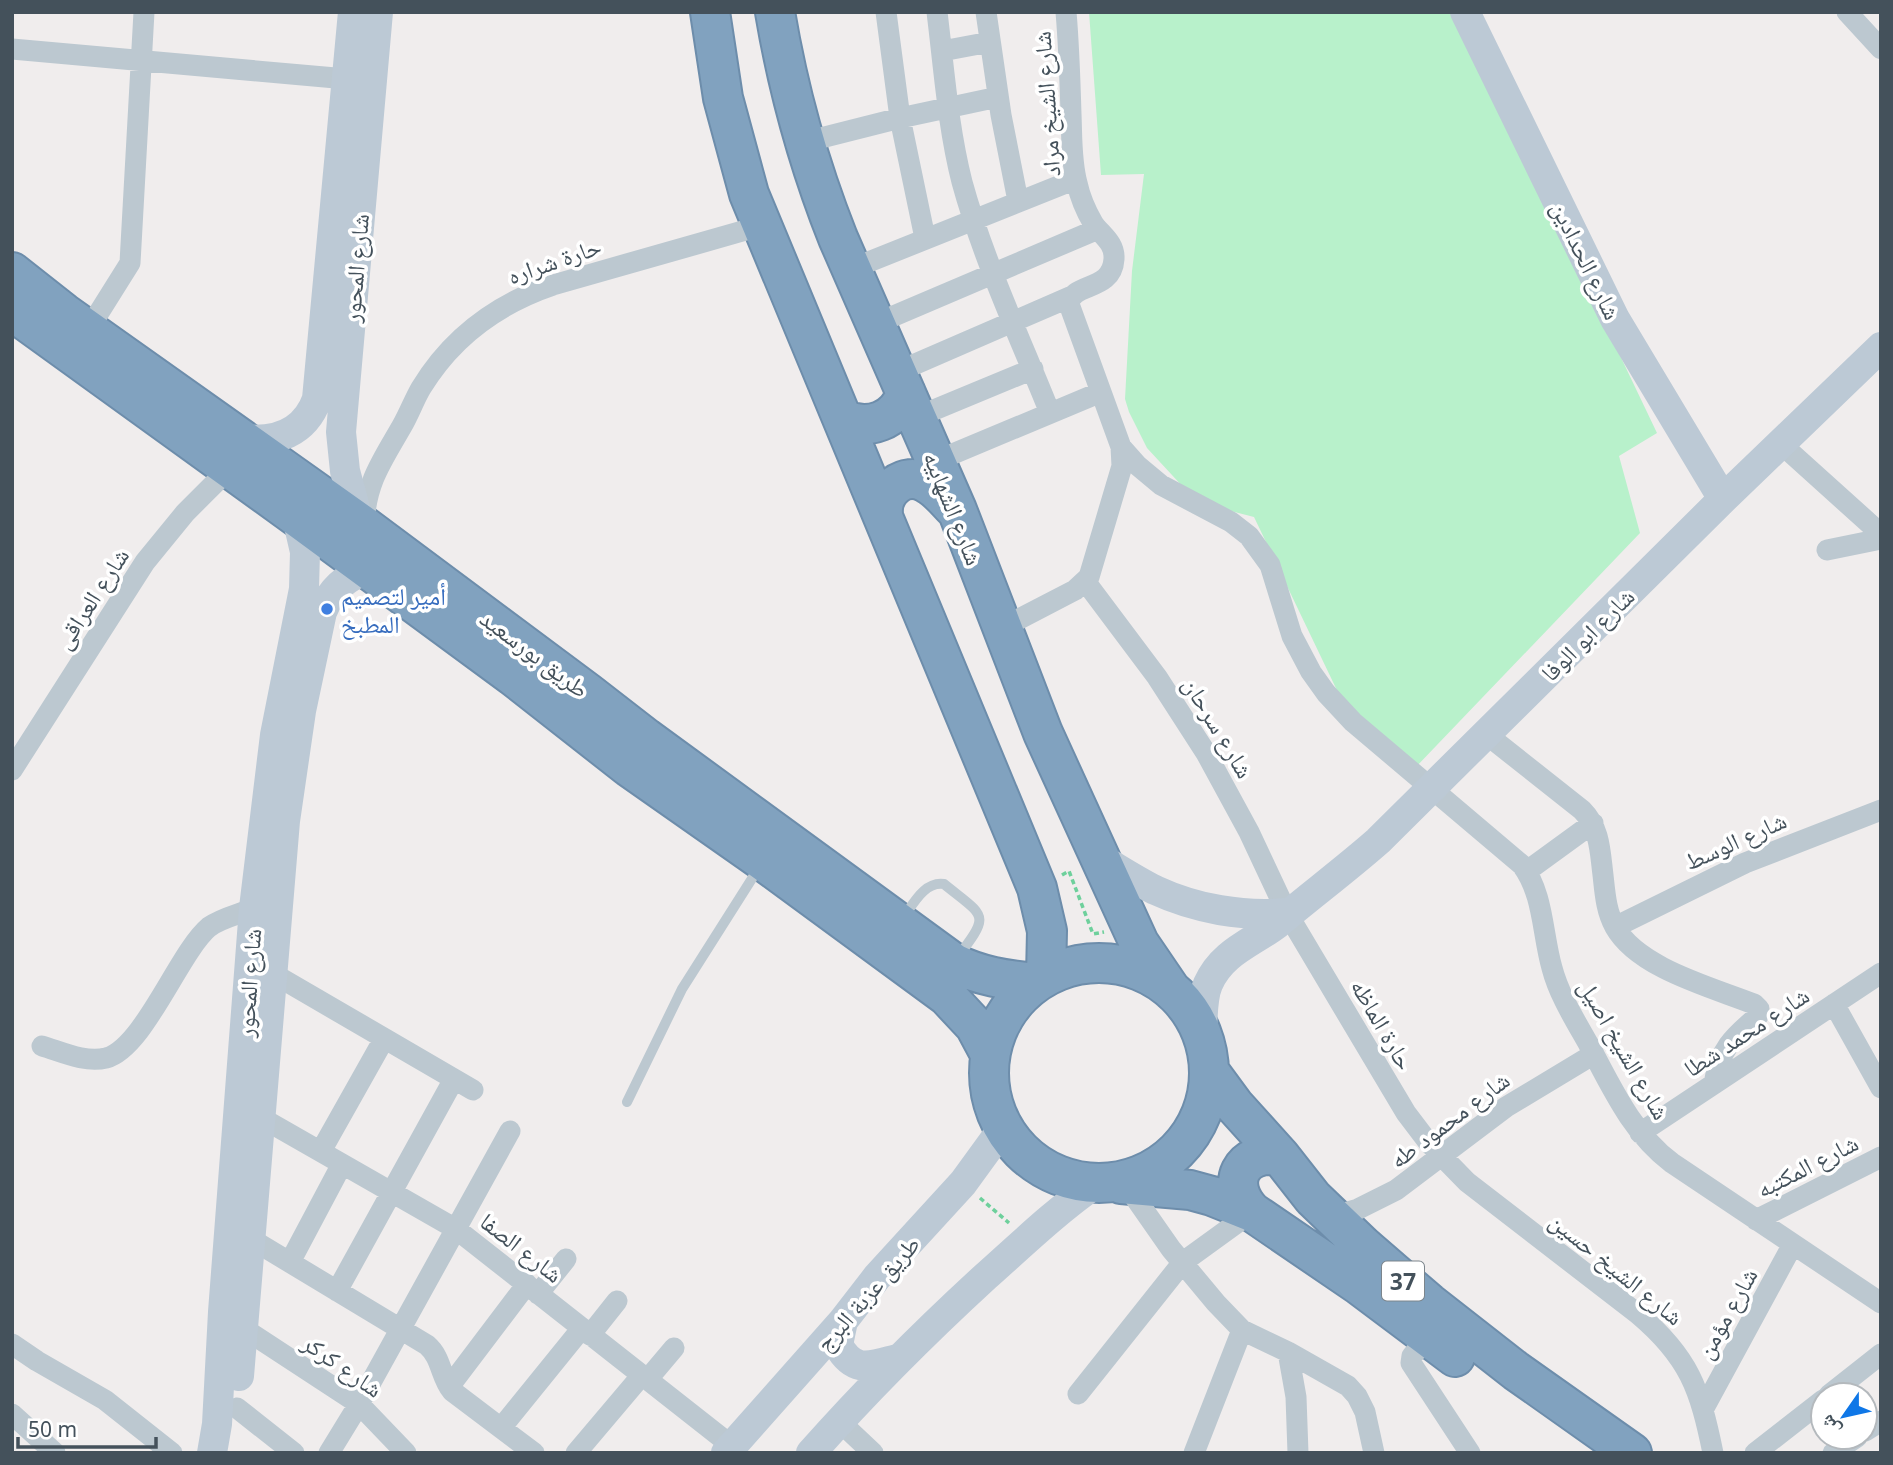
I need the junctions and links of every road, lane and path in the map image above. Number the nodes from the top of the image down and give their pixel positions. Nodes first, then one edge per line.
1 (144, 12) edge
2 (353, 12) edge
3 (378, 12) edge
4 (710, 12) edge
5 (775, 12) edge
6 (886, 12) edge
7 (937, 12) edge
8 (986, 12) edge
9 (1066, 12) edge
10 (1465, 12) edge
11 (1847, 12) edge
12 (990, 42) junction
13 (1881, 49) edge
14 (12, 50) edge
15 (942, 51) junction
16 (140, 61) junction
17 (347, 79) junction
18 (998, 97) junction
19 (948, 108) junction
20 (900, 118) junction
21 (805, 142) junction
22 (1076, 179) junction
23 (1018, 201) junction
24 (974, 219) junction
25 (760, 226) junction
26 (1098, 229) junction
27 (925, 238) junction
28 (851, 269) junction
29 (12, 272) edge
30 (995, 273) junction
31 (1070, 298) junction
32 (12, 311) edge
33 (1013, 321) junction
34 (876, 324) junction
35 (88, 330) junction
36 (1881, 346) edge
37 (1033, 369) junction
38 (1101, 392) junction
39 (907, 394) junction
40 (1050, 413) junction
41 (843, 419) junction
42 (1780, 443) junction
43 (1121, 447) junction
44 (236, 454) junction
45 (936, 461) junction
46 (1723, 499) junction
47 (957, 510) junction
48 (883, 514) junction
49 (298, 517) junction
50 (362, 525) junction
51 (1881, 536) edge
52 (1827, 550) dead end
53 (368, 569) junction
54 (1085, 581) junction
55 (1002, 628) junction
56 (579, 707) junction
57 (1486, 734) junction
58 (638, 753) junction
59 (12, 770) edge
60 (1433, 787) junction
61 (1881, 810) edge
62 (1593, 823) junction
63 (1098, 857) junction
64 (764, 861) junction
65 (1527, 872) junction
66 (1037, 888) junction
67 (254, 908) junction
68 (1287, 914) junction
69 (899, 923) junction
70 (1130, 926) junction
71 (1615, 927) junction
72 (954, 963) junction
73 (272, 973) junction
74 (1881, 973) edge
75 (1040, 979) junction
76 (1171, 990) junction
77 (1834, 1004) junction
78 (1202, 1032) junction
79 (384, 1039) junction
80 (43, 1046) dead end
81 (990, 1054) junction
82 (1594, 1054) junction
83 (1209, 1071) junction
84 (454, 1079) junction
85 (1714, 1084) junction
86 (1881, 1088) edge
87 (473, 1090) dead end
88 (627, 1102) dead end
89 (260, 1117) junction
90 (1003, 1128) junction
91 (510, 1131) dead end
92 (1640, 1133) junction
93 (321, 1152) junction
94 (1280, 1156) junction
95 (1440, 1156) junction
96 (1881, 1157) edge
97 (342, 1164) junction
98 (962, 1183) junction
99 (1113, 1184) junction
100 (392, 1192) junction
101 (1252, 1212) junction
102 (1331, 1217) junction
103 (1756, 1220) junction
104 (456, 1229) junction
105 (1027, 1238) junction
106 (251, 1239) junction
107 (1793, 1244) junction
108 (566, 1259) dead end
109 (290, 1262) junction
110 (1183, 1262) junction
111 (533, 1289) junction
112 (338, 1291) junction
113 (617, 1301) dead end
114 (1881, 1303) edge
115 (844, 1321) junction
116 (243, 1328) junction
117 (401, 1329) junction
118 (1242, 1330) junction
119 (586, 1331) junction
120 (1429, 1336) junction
121 (13, 1345) edge
122 (674, 1348) dead end
123 (1288, 1352) junction
124 (1881, 1354) edge
125 (897, 1359) junction
126 (645, 1377) junction
127 (1847, 1381) edge
128 (449, 1387) junction
129 (1077, 1394) dead end
130 (359, 1404) junction
131 (237, 1408) junction
132 (1704, 1408) junction
133 (1809, 1411) edge
134 (12, 1414) edge
135 (839, 1421) junction
136 (501, 1428) junction
137 (158, 1448) edge
138 (729, 1450) edge
139 (55, 1453) edge
140 (212, 1453) edge
141 (231, 1453) edge
142 (294, 1453) edge
143 (329, 1453) edge
144 (406, 1453) edge
145 (534, 1453) edge
146 (576, 1453) edge
147 (811, 1453) edge
148 (873, 1453) edge
149 (1194, 1453) edge
150 (1298, 1453) edge
151 (1374, 1453) edge
152 (1470, 1453) edge
153 (1585, 1453) edge
154 (1632, 1453) edge
155 (1713, 1453) edge
156 (1755, 1453) edge

1 - 16 street
2 - 17 street, شارع المحور
3 - 50 street, شارع المحور
4 - 25 highway
5 - 21 highway, شارع الشهابيه
6 - 20 street
7 - 15 street
8 - 12 street
9 - 22 street, شارع الشيخ مراد
10 - 46 street, شارع الحدادين
11 - 13 street
12 - 15 street
12 - 18 street
14 - 16 street
15 - 19 street
16 - 17 street
16 - 35 street
17 - 44 street, شارع المحور
18 - 19 street
18 - 23 street
19 - 20 street
19 - 24 street
20 - 21 street
20 - 27 street
21 - 28 highway, شارع الشهابيه
22 - 23 street
22 - 26 street, شارع الشيخ مراد
23 - 24 street
24 - 27 street
24 - 30 street
25 - 41 highway
25 - 50 street, حارة شراره
26 - 30 street
26 - 31 street, شارع الشيخ مراد
27 - 28 street
28 - 34 highway, شارع الشهابيه
29 - 35 highway, طريق بورسعيد
30 - 33 street
30 - 34 street
31 - 33 street
31 - 38 street
32 - 44 highway, طريق بورسعيد
33 - 37 street
33 - 39 street
34 - 39 highway, شارع الشهابيه
35 - 44 highway, طريق بورسعيد
36 - 42 street, شارع ابو الوفا
37 - 39 street
37 - 40 street
38 - 40 street
38 - 43 street
39 - 41 highway
39 - 45 highway, شارع الشهابيه
40 - 45 street
41 - 48 highway
42 - 46 street, شارع ابو الوفا
42 - 51 street
43 - 54 street
43 - 60 street, شارع الشيخ اصيل
44 - 49 highway, طريق بورسعيد
44 - 50 highway, طريق بورسعيد
44 - 59 street, شارع العراقى
45 - 47 highway, شارع الشهابيه
46 - 57 street, شارع ابو الوفا
47 - 48 highway
47 - 55 highway, شارع الشهابيه
48 - 66 highway
49 - 53 highway, طريق بورسعيد
49 - 67 street, شارع المحور
50 - 56 highway, طريق بورسعيد
51 - 52 street
53 - 56 highway, طريق بورسعيد
53 - 73 street, شارع المحور
54 - 55 street
54 - 68 street, شارع سرحان
55 - 63 highway, شارع الشهابيه
56 - 58 highway, طريق بورسعيد
57 - 60 street, شارع ابو الوفا
57 - 62 street
58 - 64 highway, طريق بورسعيد
58 - 69 highway, طريق بورسعيد
60 - 65 street, شارع الشيخ اصيل
60 - 68 street, شارع ابو الوفا
61 - 71 street, شارع الوسط
62 - 65 street
62 - 71 street
63 - 68 street
63 - 70 highway, شارع الشهابيه
64 - 81 highway, طريق بورسعيد
64 - 88 lane
65 - 82 street, شارع الشيخ اصيل
66 - 70 path
66 - 75 highway
67 - 80 street
67 - 140 street, شارع المحور
68 - 78 street, شارع ابو الوفا
68 - 95 street, حارة الماظه
69 - 72 highway, طريق بورسعيد
69 - 72 lane
70 - 76 highway, شارع الشهابيه
71 - 85 street
72 - 75 highway, طريق بورسعيد
73 - 79 street
73 - 89 street, شارع المحور
74 - 77 street, شارع محمد شطا
75 - 76 highway
75 - 81 highway
76 - 78 highway
77 - 85 street, شارع محمد شطا
77 - 86 street
78 - 83 highway
79 - 84 street
79 - 93 street
81 - 90 highway
82 - 92 street, شارع الشيخ اصيل
82 - 95 street, شارع محمود طه
83 - 94 highway, 37
83 - 99 highway
84 - 87 street
84 - 100 street
85 - 92 street, شارع محمد شطا
89 - 93 street, شارع الصفا
89 - 106 street, شارع المحور
90 - 98 street, طريق عزبة البرج
90 - 99 highway
91 - 104 street
92 - 103 street, شارع الشيخ اصيل
93 - 97 street, شارع الصفا
94 - 101 highway
94 - 102 highway, 37
95 - 102 street, شارع محمود طه
95 - 132 street, شارع الشيخ حسين
96 - 103 street, شارع المكتبه
97 - 100 street, شارع الصفا
97 - 109 street
98 - 105 path
98 - 115 street, طريق عزبة البرج
99 - 101 highway, 37
99 - 105 street
99 - 110 street
100 - 104 street, شارع الصفا
100 - 112 street
101 - 110 street
101 - 120 highway, 37
102 - 154 highway, 37
103 - 107 street, شارع الشيخ اصيل
104 - 111 street, شارع الصفا
104 - 117 street
105 - 125 street
106 - 109 street
106 - 116 street, شارع المحور
107 - 114 street, شارع الشيخ اصيل
107 - 132 street, شارع مؤمن
108 - 111 street
109 - 112 street
110 - 118 street
110 - 129 street
111 - 119 street, شارع الصفا
111 - 128 street
112 - 117 street
113 - 119 street
115 - 125 street
115 - 138 street, طريق عزبة البرج
116 - 130 street, شارع كركر
116 - 131 street, شارع المحور
117 - 128 street
117 - 130 street
118 - 123 street
118 - 149 street
119 - 126 street, شارع الصفا
119 - 136 street
120 - 152 street
120 - 153 highway, 37
121 - 137 street
122 - 126 street
123 - 150 street
123 - 151 street
124 - 127 street
125 - 135 street
126 - 138 street, شارع الصفا
126 - 146 street
128 - 136 street
130 - 143 street
130 - 144 street, شارع كركر
131 - 141 street, شارع المحور
131 - 142 street
132 - 155 street, شارع الشيخ حسين
133 - 156 street
134 - 139 street
135 - 147 street
135 - 148 street
136 - 145 street

